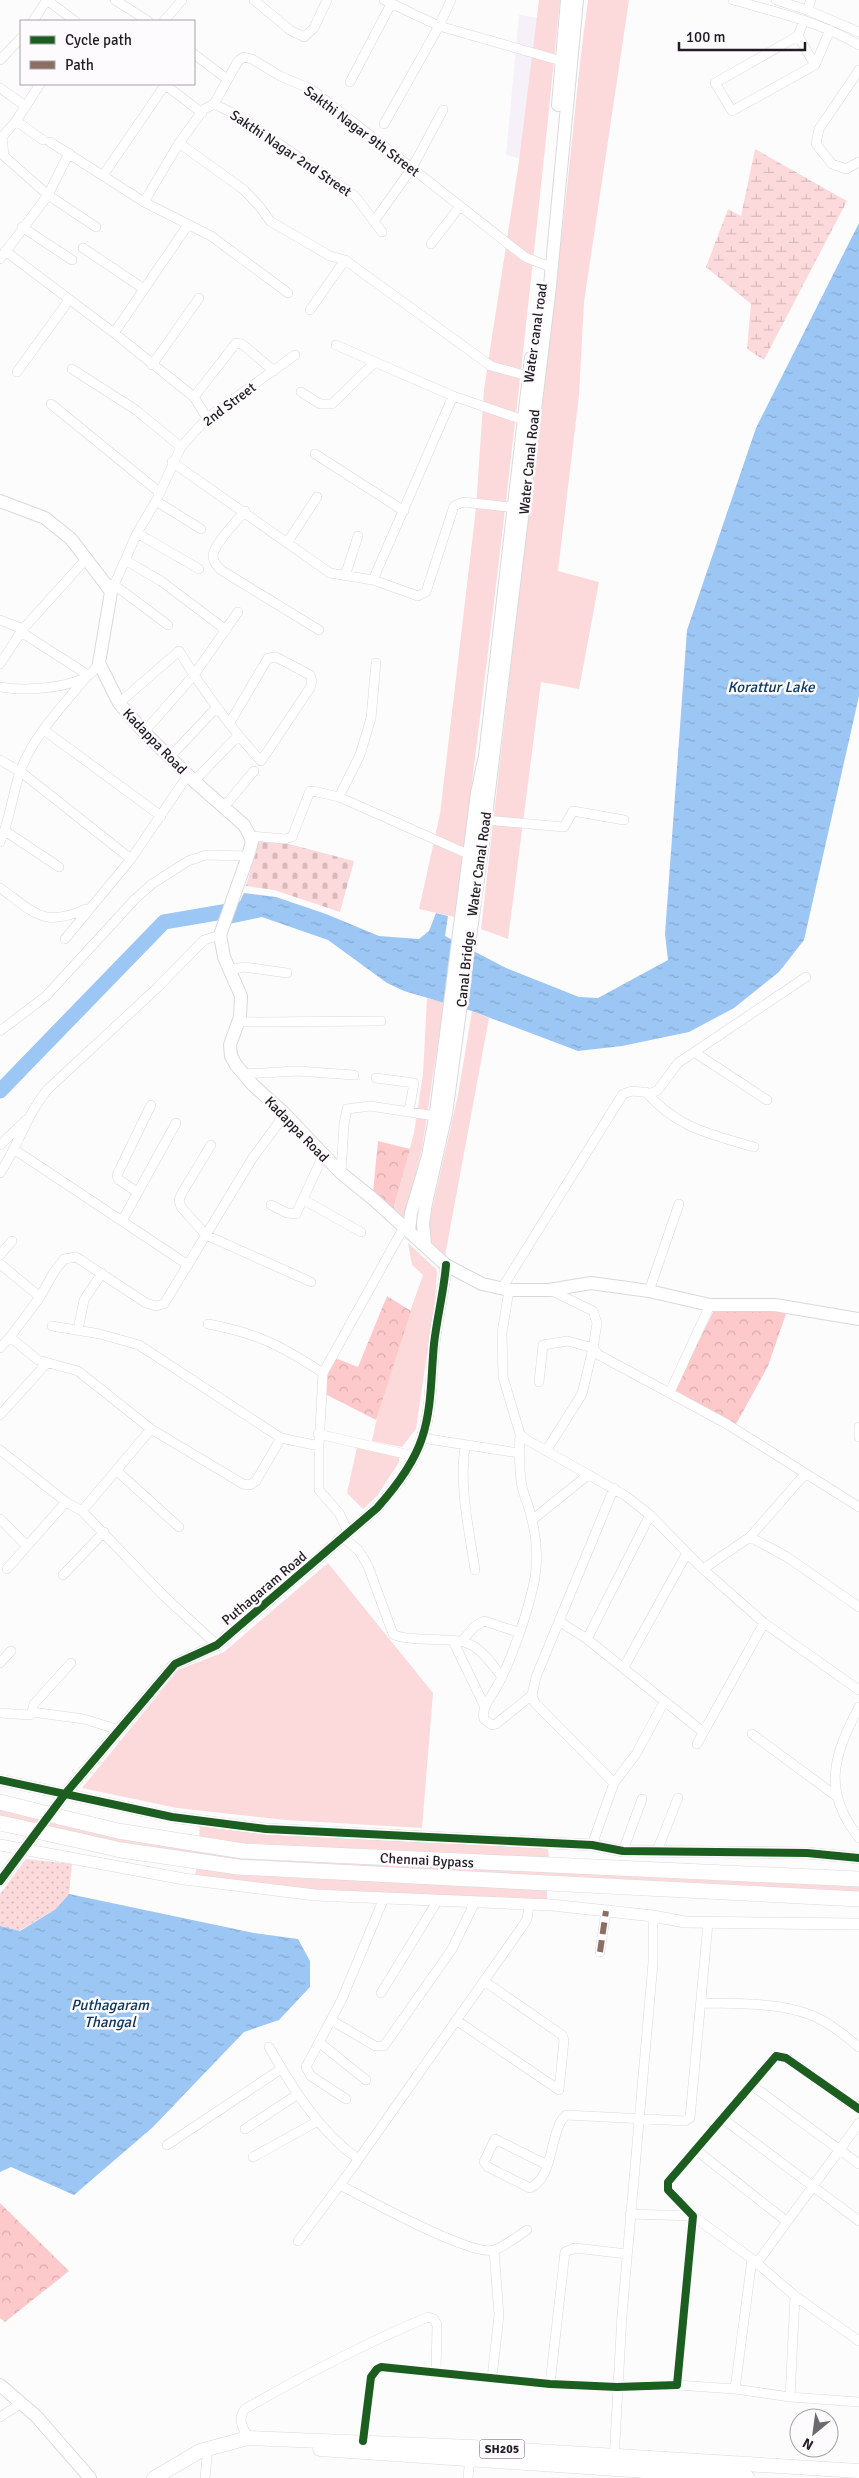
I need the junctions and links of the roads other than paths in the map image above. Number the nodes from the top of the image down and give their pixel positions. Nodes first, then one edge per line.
1 (47, 0) edge
2 (115, 0) edge
3 (182, 0) edge
4 (254, 0) edge
5 (327, 0) edge
6 (451, 0) edge
7 (567, 0) edge
8 (578, 0) edge
9 (733, 0) edge
10 (776, 0) edge
11 (811, 0) edge
12 (388, 2) edge
13 (807, 10) junction
14 (34, 20) edge
15 (74, 20) edge
16 (146, 20) edge
17 (165, 20) edge
18 (804, 20) junction
19 (439, 26) junction
20 (830, 30) junction
21 (798, 36) junction
22 (858, 38) edge
23 (20, 39) edge
24 (195, 55) edge
25 (0, 60) edge
26 (566, 62) junction
27 (815, 66) junction
28 (859, 70) edge
29 (227, 79) junction
30 (350, 82) dead end
31 (39, 85) edge
32 (164, 85) edge
33 (166, 85) edge
34 (0, 88) edge
35 (214, 104) junction
36 (24, 105) junction
37 (442, 110) dead end
38 (202, 113) junction
39 (16, 121) junction
40 (384, 124) dead end
41 (179, 143) junction
42 (69, 153) junction
43 (859, 162) edge
44 (412, 168) junction
45 (104, 174) junction
46 (48, 195) junction
47 (144, 202) junction
48 (460, 206) junction
49 (375, 220) junction
50 (188, 225) junction
51 (22, 227) junction
52 (96, 227) dead end
53 (382, 232) dead end
54 (431, 244) dead end
55 (82, 248) dead end
56 (3, 255) edge
57 (72, 260) dead end
58 (345, 260) junction
59 (545, 265) junction
60 (144, 289) junction
61 (288, 293) dead end
62 (199, 298) dead end
63 (69, 300) junction
64 (310, 310) dead end
65 (114, 333) junction
66 (336, 345) dead end
67 (295, 355) dead end
68 (375, 362) junction
69 (152, 365) junction
70 (72, 370) dead end
71 (274, 371) junction
72 (17, 372) dead end
73 (533, 378) junction
74 (301, 392) dead end
75 (453, 396) junction
76 (194, 397) junction
77 (52, 404) dead end
78 (208, 418) junction
79 (529, 422) junction
80 (181, 447) junction
81 (315, 454) dead end
82 (172, 462) junction
83 (158, 497) junction
84 (317, 497) dead end
85 (0, 500) edge
86 (518, 508) junction
87 (245, 511) junction
88 (404, 511) junction
89 (201, 529) dead end
90 (137, 533) junction
91 (358, 536) dead end
92 (287, 543) junction
93 (86, 558) junction
94 (126, 560) junction
95 (199, 569) dead end
96 (345, 576) junction
97 (373, 580) junction
98 (112, 588) junction
99 (238, 612) dead end
100 (0, 620) edge
101 (168, 625) dead end
102 (226, 630) junction
103 (319, 630) dead end
104 (22, 631) junction
105 (99, 663) junction
106 (376, 663) dead end
107 (0, 664) edge
108 (88, 675) junction
109 (194, 675) junction
110 (0, 686) edge
111 (119, 703) junction
112 (216, 708) junction
113 (229, 724) junction
114 (44, 730) junction
115 (144, 732) junction
116 (238, 736) junction
117 (169, 758) junction
118 (0, 760) edge
119 (254, 771) dead end
120 (20, 772) junction
121 (191, 778) junction
122 (339, 797) junction
123 (224, 807) junction
124 (161, 816) junction
125 (486, 820) junction
126 (624, 820) dead end
127 (5, 831) junction
128 (250, 836) junction
129 (0, 842) edge
130 (470, 854) junction
131 (248, 856) junction
132 (130, 858) junction
133 (59, 866) dead end
134 (0, 888) edge
135 (89, 908) junction
136 (465, 924) junction
137 (221, 930) junction
138 (64, 939) dead end
139 (229, 970) junction
140 (288, 973) dead end
141 (806, 977) dead end
142 (455, 1013) junction
143 (381, 1021) dead end
144 (238, 1022) junction
145 (0, 1031) edge
146 (694, 1052) junction
147 (243, 1074) junction
148 (354, 1075) dead end
149 (376, 1078) dead end
150 (646, 1092) junction
151 (767, 1100) dead end
152 (151, 1105) dead end
153 (409, 1111) junction
154 (285, 1114) junction
155 (30, 1116) junction
156 (435, 1116) junction
157 (176, 1124) dead end
158 (0, 1145) edge
159 (211, 1145) dead end
160 (754, 1148) dead end
161 (15, 1150) junction
162 (323, 1156) junction
163 (0, 1173) edge
164 (341, 1174) junction
165 (137, 1192) junction
166 (304, 1200) junction
167 (679, 1204) dead end
168 (271, 1205) dead end
169 (122, 1221) junction
170 (407, 1229) junction
171 (361, 1232) dead end
172 (206, 1235) junction
173 (12, 1241) dead end
174 (425, 1245) junction
175 (0, 1255) edge
176 (0, 1264) edge
177 (188, 1264) junction
178 (446, 1265) junction
179 (102, 1273) junction
180 (310, 1282) dead end
181 (505, 1289) junction
182 (549, 1290) junction
183 (649, 1291) junction
184 (40, 1297) junction
185 (710, 1305) junction
186 (859, 1320) edge
187 (208, 1324) dead end
188 (52, 1326) dead end
189 (78, 1330) junction
190 (10, 1337) junction
191 (0, 1348) edge
192 (593, 1348) junction
193 (47, 1363) junction
194 (323, 1373) junction
195 (539, 1382) dead end
196 (670, 1392) junction
197 (0, 1415) edge
198 (859, 1427) edge
199 (151, 1429) junction
200 (318, 1434) junction
201 (520, 1434) junction
202 (859, 1437) edge
203 (282, 1438) junction
204 (422, 1438) junction
205 (319, 1446) junction
206 (465, 1446) junction
207 (0, 1450) edge
208 (546, 1450) junction
209 (518, 1454) junction
210 (414, 1456) junction
211 (117, 1471) junction
212 (588, 1474) junction
213 (805, 1474) junction
214 (614, 1488) junction
215 (66, 1502) junction
216 (859, 1508) edge
217 (82, 1511) junction
218 (650, 1515) junction
219 (0, 1519) edge
220 (532, 1520) junction
221 (179, 1527) dead end
222 (104, 1532) junction
223 (346, 1535) junction
224 (750, 1537) junction
225 (27, 1546) junction
226 (687, 1553) junction
227 (7, 1569) dead end
228 (703, 1569) junction
229 (475, 1570) dead end
230 (63, 1575) dead end
231 (859, 1607) edge
232 (559, 1621) junction
233 (764, 1623) junction
234 (518, 1632) junction
235 (588, 1639) junction
236 (457, 1641) junction
237 (217, 1645) junction
238 (11, 1651) dead end
239 (0, 1663) edge
240 (72, 1663) dead end
241 (624, 1667) junction
242 (502, 1677) junction
243 (859, 1690) edge
244 (532, 1695) junction
245 (664, 1702) junction
246 (485, 1707) junction
247 (859, 1707) edge
248 (0, 1712) edge
249 (30, 1716) dead end
250 (119, 1730) junction
251 (703, 1732) junction
252 (752, 1734) dead end
253 (697, 1744) dead end
254 (0, 1780) edge
255 (614, 1783) junction
256 (65, 1794) junction
257 (836, 1796) junction
258 (678, 1798) dead end
259 (642, 1799) dead end
260 (0, 1802) edge
261 (0, 1822) edge
262 (859, 1838) edge
263 (0, 1845) edge
264 (592, 1845) junction
265 (23, 1850) junction
266 (623, 1851) junction
267 (657, 1851) junction
268 (859, 1858) edge
269 (859, 1880) edge
270 (0, 1881) edge
271 (384, 1898) junction
272 (859, 1899) edge
273 (438, 1900) junction
274 (475, 1902) junction
275 (529, 1905) junction
276 (606, 1911) junction
277 (653, 1916) junction
278 (708, 1923) junction
279 (859, 1924) edge
280 (600, 1952) dead end
281 (484, 1981) junction
282 (381, 1994) dead end
283 (701, 2003) junction
284 (332, 2020) junction
285 (456, 2020) junction
286 (320, 2043) junction
287 (859, 2047) edge
288 (269, 2048) dead end
289 (281, 2069) junction
290 (366, 2080) dead end
291 (750, 2084) junction
292 (298, 2094) junction
293 (346, 2099) dead end
294 (859, 2109) edge
295 (639, 2117) junction
296 (722, 2118) junction
297 (318, 2121) junction
298 (859, 2123) edge
299 (245, 2129) dead end
300 (167, 2146) dead end
301 (696, 2150) junction
302 (840, 2150) junction
303 (253, 2157) dead end
304 (358, 2159) junction
305 (859, 2164) edge
306 (547, 2165) junction
307 (340, 2185) junction
308 (812, 2186) junction
309 (630, 2214) junction
310 (693, 2216) junction
311 (786, 2221) junction
312 (859, 2221) edge
313 (527, 2230) dead end
314 (298, 2241) dead end
315 (494, 2250) junction
316 (627, 2254) junction
317 (754, 2261) junction
318 (795, 2296) junction
319 (859, 2342) edge
320 (436, 2372) junction
321 (492, 2378) junction
322 (550, 2384) junction
323 (0, 2385) edge
324 (677, 2385) junction
325 (617, 2387) junction
326 (735, 2389) junction
327 (790, 2397) junction
328 (859, 2402) edge
329 (20, 2404) junction
330 (0, 2417) edge
331 (248, 2438) junction
332 (363, 2441) junction
333 (204, 2453) junction
334 (471, 2453) junction
335 (614, 2462) junction
336 (859, 2472) edge
337 (90, 2478) edge
338 (154, 2478) edge
339 (172, 2478) edge
340 (205, 2478) edge
341 (468, 2478) edge
342 (748, 2478) edge

1 - 14 street
1 - 15 street
2 - 16 street
3 - 17 street
4 - 5 street
6 - 19 street
7 - 26 main road, Water canal road
8 - 26 main road, Water Canal Road
9 - 18 street
10 - 13 street
11 - 13 street
12 - 19 street
12 - 30 street
13 - 22 street
18 - 20 street
18 - 21 street
19 - 26 street
19 - 40 street
20 - 22 street
20 - 27 street
21 - 27 street
21 - 27 street
23 - 25 street
24 - 29 street
26 - 59 main road, Water canal road
26 - 73 main road, Water Canal Road
28 - 43 street
29 - 35 street, Sakthi Nagar 9th Street
29 - 44 street, Sakthi Nagar 9th Street
31 - 36 street
32 - 45 street
33 - 38 street
34 - 36 street
35 - 38 street, Sakthi Nagar 9th Street
35 - 49 street, Sakthi Nagar 2nd Street
36 - 39 street
37 - 44 street
38 - 41 street, Sakthi Nagar 9th Street
39 - 42 street
39 - 46 street
41 - 47 street, Sakthi Nagar 9th Street
41 - 58 street
42 - 45 street
42 - 46 street
44 - 48 street, Sakthi Nagar 9th Street
44 - 49 street
45 - 47 street
46 - 51 street
46 - 52 street
47 - 50 street
48 - 54 street
48 - 59 street, Sakthi Nagar 9th Street
49 - 53 street, Sakthi Nagar 2nd Street
50 - 60 street
50 - 61 street
51 - 56 street
51 - 57 street
55 - 60 street
56 - 63 street
58 - 64 street
58 - 73 street
59 - 73 main road, Water canal road
60 - 65 street
62 - 69 street
63 - 65 street
63 - 72 street
65 - 69 street
66 - 68 street
67 - 71 street, 2nd Street
68 - 74 street
68 - 75 street
69 - 76 street
70 - 80 street
71 - 76 street
71 - 78 street, 2nd Street
73 - 79 main road, Water Canal Road
75 - 79 street
75 - 88 street
76 - 78 street
77 - 83 street
78 - 80 street, 2nd Street
79 - 86 main road, Water Canal Road
80 - 82 street, 2nd Street
81 - 88 street
82 - 83 street, 2nd Street
82 - 87 street
83 - 89 street
83 - 90 street, 2nd Street
84 - 92 street
85 - 93 main road
86 - 97 street
86 - 125 main road, Water Canal Road
86 - 130 main road, Water canal road
87 - 92 street
87 - 103 street
88 - 97 street
90 - 94 street, 2nd Street
90 - 95 street
91 - 96 street
92 - 96 street
93 - 98 main road
93 - 104 street
94 - 98 street, 2nd Street
94 - 102 street
96 - 97 street
98 - 101 street
98 - 105 main road
99 - 102 street
100 - 104 street
102 - 109 street
104 - 107 street
104 - 108 street
105 - 108 street
105 - 111 main road, Kadappa Road
106 - 122 street
108 - 110 street
108 - 114 street
109 - 111 street
109 - 112 street
109 - 115 street
111 - 115 main road, Kadappa Road
112 - 113 street
112 - 117 street
113 - 116 street
113 - 116 street
114 - 120 street
114 - 124 street
115 - 117 main road, Kadappa Road
116 - 121 street
117 - 121 main road, Kadappa Road
118 - 120 street
119 - 123 street
120 - 127 street
120 - 132 street
121 - 123 main road, Kadappa Road
121 - 124 street
122 - 128 street
122 - 130 street
123 - 128 main road, Kadappa Road
124 - 132 street
125 - 126 street
125 - 136 main road, Water Canal Road
127 - 129 street
127 - 133 street
128 - 131 main road
130 - 136 main road, Water canal road
131 - 137 main road
131 - 145 street
132 - 135 street
134 - 135 street
135 - 138 street
136 - 142 main road, Canal Bridge
137 - 139 main road, Kadappa Road
137 - 155 street
139 - 140 street
139 - 144 main road, Kadappa Road
141 - 146 street
142 - 156 main road
142 - 174 main road
143 - 144 street
144 - 147 main road, Kadappa Road
146 - 150 street
146 - 151 street
147 - 148 street
147 - 154 main road, Kadappa Road
149 - 153 street
150 - 160 street
150 - 181 street
152 - 165 street
153 - 156 street
153 - 164 street
154 - 162 main road, Kadappa Road
154 - 172 street
155 - 158 street
155 - 161 street
156 - 170 main road
157 - 165 street
159 - 172 street
161 - 163 street
161 - 169 street
162 - 164 main road, Kadappa Road
162 - 166 street
164 - 170 main road, Kadappa Road
165 - 169 street
166 - 168 street
166 - 171 street
167 - 183 street
169 - 177 street
170 - 174 main road
170 - 194 street
172 - 177 street
172 - 180 street
173 - 175 street
174 - 178 main road
176 - 184 street
177 - 179 street
178 - 181 main road
178 - 204 street, Puthagaram Road
179 - 184 street
179 - 189 street
181 - 182 main road
181 - 201 street
182 - 183 main road
182 - 192 street
183 - 185 main road
184 - 190 street
185 - 186 main road
185 - 196 street
187 - 194 street
188 - 189 street
189 - 203 street
190 - 191 street
190 - 193 street
192 - 195 street
192 - 196 street
192 - 208 street
193 - 197 street
193 - 199 street
194 - 200 street
196 - 213 street
198 - 202 street
199 - 203 street
199 - 211 street
200 - 205 street
200 - 210 street
201 - 208 street
201 - 209 street
203 - 205 street
204 - 206 street
204 - 210 street, Puthagaram Road
205 - 223 street
206 - 209 street
206 - 229 street
207 - 215 street
208 - 212 street
209 - 220 street
210 - 223 street, Puthagaram Road
211 - 217 street
211 - 221 street
212 - 214 street
212 - 220 street
213 - 216 street
213 - 224 street
214 - 218 street
214 - 232 street
215 - 217 street
215 - 225 street
217 - 222 street
218 - 226 street
218 - 235 street
219 - 225 street
220 - 234 street
222 - 230 street
222 - 237 street
223 - 236 street
223 - 237 street, Puthagaram Road
224 - 228 street
224 - 231 street
225 - 227 street
226 - 228 street
226 - 241 street
228 - 233 street
232 - 235 street
232 - 244 street
233 - 243 street
233 - 251 street
234 - 236 street
234 - 242 street
235 - 241 street
236 - 242 street
236 - 246 street
237 - 250 street, Puthagaram Road
238 - 239 street
240 - 250 street
241 - 245 street
242 - 246 street
244 - 246 street
244 - 255 street
245 - 251 street
245 - 255 street
247 - 257 street
248 - 249 street
250 - 256 street, Puthagaram Road
251 - 253 street
252 - 257 street
254 - 256 street
255 - 264 street
256 - 264 street
256 - 265 street, Puthagaram Road
257 - 262 street
258 - 267 street
259 - 266 street
260 - 269 highway, Chennai Bypass, bridge
261 - 272 highway, Chennai Bypass, bridge
263 - 265 street
264 - 266 street
265 - 270 street, Puthagaram Road
265 - 271 street
266 - 267 street
267 - 268 street
271 - 273 street
271 - 284 street
273 - 274 street
273 - 282 street
274 - 275 street
274 - 284 street
275 - 276 street
275 - 281 street
276 - 277 street
276 - 280 street
277 - 278 street
277 - 295 street
278 - 279 street
278 - 283 street
281 - 285 street
281 - 285 street
283 - 287 street
283 - 295 street
284 - 286 street
285 - 304 street
286 - 290 street
286 - 293 street
288 - 289 street
289 - 292 street
289 - 300 street
291 - 294 street
291 - 296 street
291 - 302 street
292 - 297 street
292 - 299 street
295 - 306 street
295 - 309 street
296 - 301 street
296 - 308 street
297 - 303 street
297 - 304 street
298 - 302 street
301 - 310 street
301 - 311 street
302 - 305 street
302 - 308 street
304 - 307 street
306 - 306 street
307 - 314 street
307 - 315 street
308 - 311 street
308 - 312 street
309 - 310 street
309 - 316 street
310 - 317 street
310 - 324 street
311 - 317 street
313 - 315 street
315 - 321 street
316 - 322 street
316 - 325 street
317 - 318 street
317 - 326 street
318 - 319 street
318 - 327 street
320 - 321 street
320 - 331 street
320 - 332 street
321 - 322 street
322 - 325 street
323 - 329 main road
324 - 325 street
324 - 326 street
325 - 335 street
326 - 327 street
327 - 328 street
329 - 330 street
329 - 337 main road
331 - 332 main road, SH205
331 - 333 main road, SH205
332 - 334 main road, SH205
333 - 334 main road
333 - 338 main road, SH205
333 - 339 main road
333 - 340 street
334 - 335 main road, SH205
334 - 341 street
335 - 336 main road, SH205
335 - 342 main road

